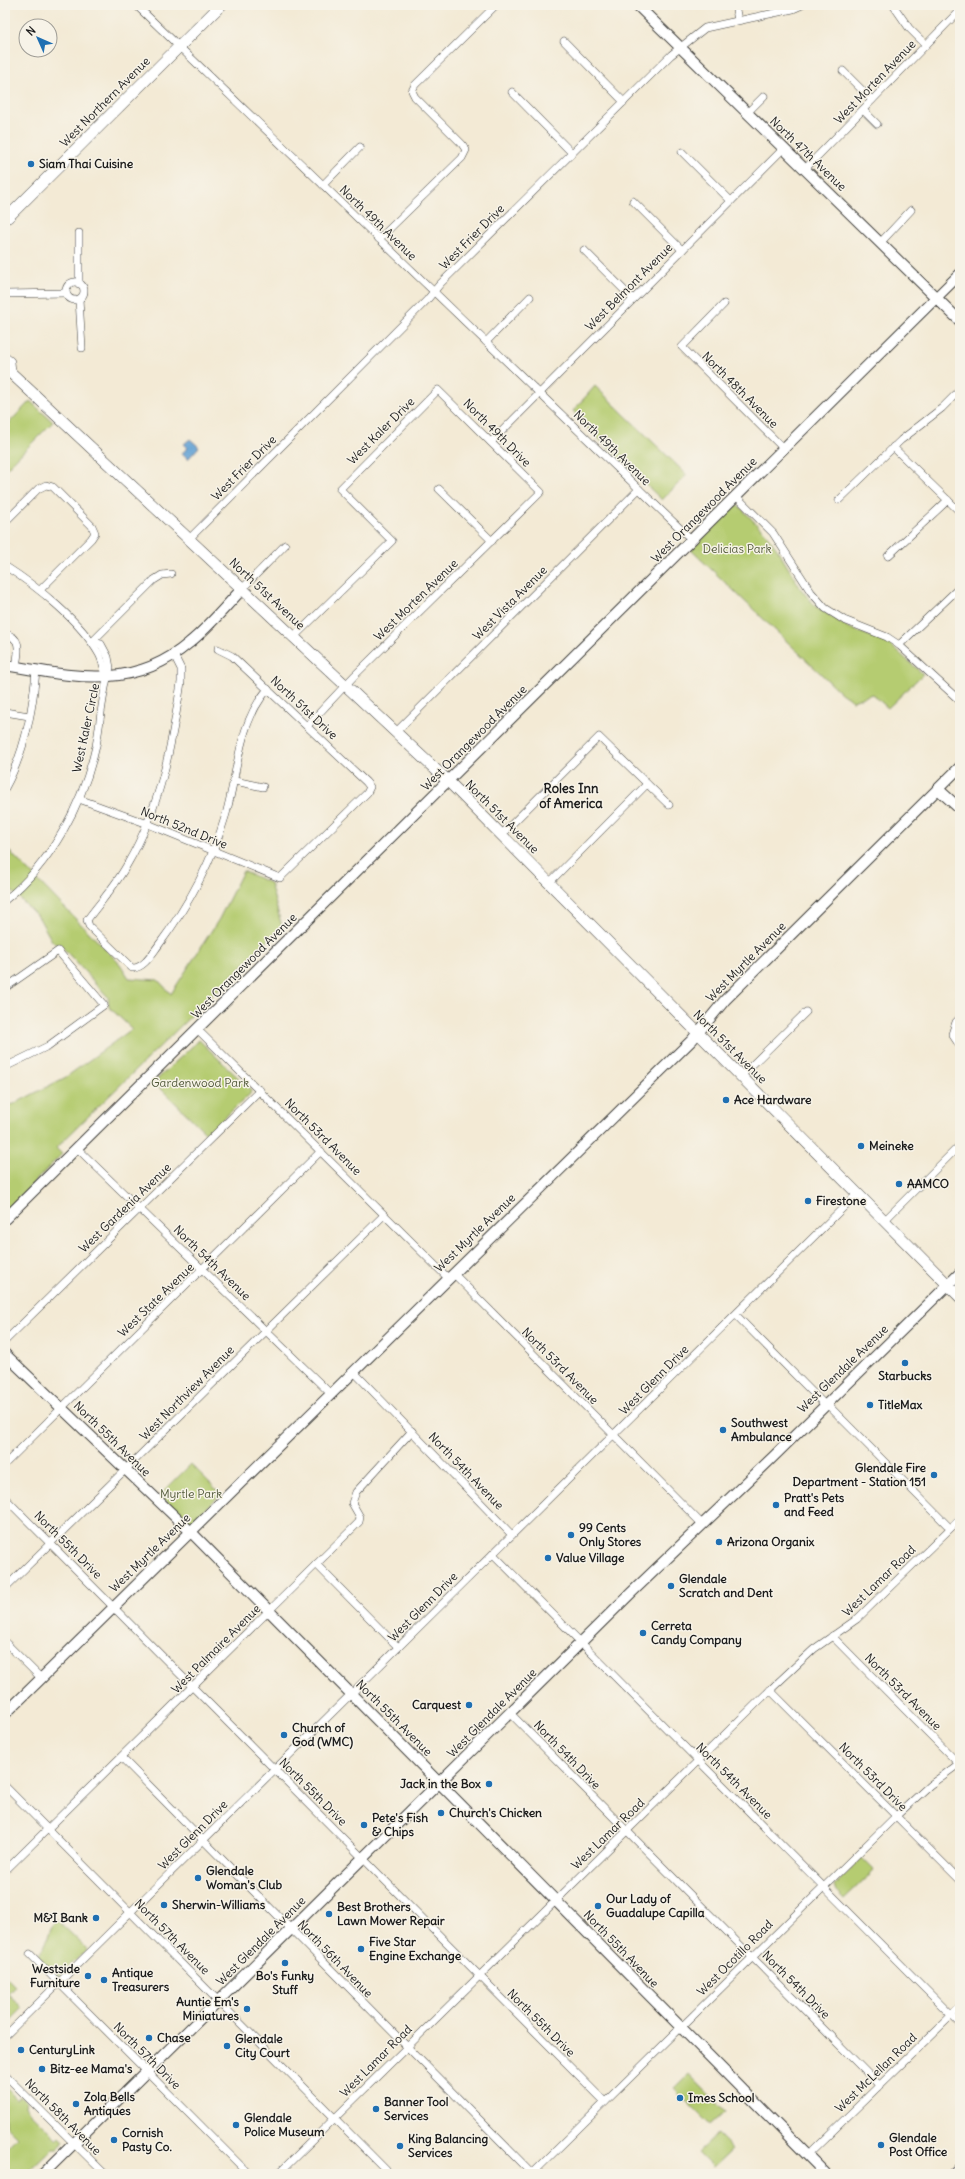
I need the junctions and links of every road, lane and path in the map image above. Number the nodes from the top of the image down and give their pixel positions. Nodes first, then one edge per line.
1 (136, 5) edge
2 (220, 5) edge
3 (496, 5) edge
4 (637, 5) edge
5 (735, 5) edge
6 (802, 5) edge
7 (893, 5) edge
8 (960, 10) edge
9 (954, 16) junction
10 (738, 20) junction
11 (960, 21) edge
12 (564, 41) dead end
13 (926, 45) junction
14 (178, 47) junction
15 (681, 47) junction
16 (843, 71) dead end
17 (512, 92) dead end
18 (764, 96) dead end
19 (872, 100) junction
20 (624, 102) junction
21 (863, 110) junction
22 (747, 113) junction
23 (877, 124) dead end
24 (360, 147) dead end
25 (784, 148) junction
26 (682, 152) dead end
27 (572, 153) junction
28 (805, 169) junction
29 (323, 185) junction
30 (633, 201) dead end
31 (731, 201) junction
32 (911, 210) dead end
33 (6, 220) edge
34 (79, 233) dead end
35 (379, 239) junction
36 (880, 243) junction
37 (584, 250) dead end
38 (682, 250) junction
39 (960, 274) edge
40 (79, 284) junction
41 (434, 291) junction
42 (66, 293) junction
43 (5, 294) edge
44 (530, 298) dead end
45 (936, 298) junction
46 (79, 299) junction
47 (633, 299) junction
48 (724, 304) dead end
49 (960, 321) edge
50 (486, 342) junction
51 (82, 348) dead end
52 (5, 359) edge
53 (8, 371) edge
54 (438, 390) joint
55 (960, 390) edge
56 (539, 393) junction
57 (491, 442) junction
58 (893, 447) junction
59 (784, 449) junction
60 (439, 489) dead end
61 (639, 489) junction
62 (541, 492) joint
63 (737, 497) junction
64 (839, 500) dead end
65 (948, 500) junction
66 (960, 512) edge
67 (5, 522) edge
68 (189, 539) junction
69 (692, 540) junction
70 (492, 541) junction
71 (285, 545) dead end
72 (888, 556) dead end
73 (5, 566) edge
74 (171, 574) dead end
75 (960, 587) edge
76 (243, 588) junction
77 (40, 590) junction
78 (5, 634) edge
79 (294, 637) junction
80 (92, 642) junction
81 (899, 645) junction
82 (218, 649) dead end
83 (174, 655) junction
84 (5, 665) edge
85 (16, 667) junction
86 (36, 670) junction
87 (107, 678) junction
88 (345, 685) junction
89 (268, 689) junction
90 (959, 700) edge
91 (5, 712) edge
92 (29, 716) junction
93 (307, 726) junction
94 (396, 732) junction
95 (960, 768) edge
96 (235, 781) junction
97 (449, 782) junction
98 (647, 784) junction
99 (263, 787) dead end
100 (5, 788) edge
101 (938, 789) junction
102 (79, 799) junction
103 (669, 806) dead end
104 (960, 809) edge
105 (148, 824) junction
106 (501, 835) junction
107 (213, 851) junction
108 (280, 878) joint
109 (549, 883) junction
110 (5, 900) edge
111 (5, 988) edge
112 (806, 1012) dead end
113 (960, 1018) edge
114 (198, 1030) junction
115 (697, 1032) junction
116 (960, 1046) edge
117 (5, 1067) edge
118 (741, 1076) junction
119 (260, 1090) junction
120 (960, 1145) edge
121 (78, 1149) junction
122 (321, 1151) junction
123 (858, 1194) junction
124 (139, 1209) junction
125 (384, 1215) junction
126 (5, 1219) edge
127 (885, 1220) junction
128 (203, 1270) junction
129 (960, 1273) edge
130 (451, 1276) junction
131 (948, 1285) junction
132 (960, 1297) edge
133 (736, 1315) junction
134 (266, 1330) junction
135 (5, 1340) edge
136 (5, 1354) edge
137 (354, 1372) junction
138 (331, 1394) junction
139 (826, 1405) junction
140 (62, 1408) junction
141 (412, 1431) junction
142 (613, 1436) junction
143 (5, 1464) edge
144 (125, 1469) junction
145 (5, 1498) edge
146 (960, 1518) edge
147 (702, 1524) junction
148 (950, 1528) junction
149 (190, 1532) junction
150 (512, 1535) junction
151 (50, 1543) junction
152 (493, 1554) junction
153 (316, 1564) junction
154 (5, 1588) edge
155 (114, 1607) junction
156 (269, 1611) junction
157 (832, 1636) junction
158 (5, 1642) edge
159 (582, 1642) junction
160 (398, 1648) junction
161 (41, 1678) junction
162 (193, 1687) junction
163 (770, 1690) junction
164 (351, 1694) junction
165 (510, 1713) junction
166 (5, 1714) edge
167 (122, 1758) junction
168 (698, 1760) junction
169 (960, 1763) edge
170 (274, 1769) junction
171 (440, 1782) junction
172 (5, 1786) edge
173 (896, 1816) junction
174 (49, 1830) junction
175 (626, 1831) junction
176 (203, 1840) junction
177 (363, 1858) junction
178 (5, 1871) edge
179 (960, 1880) edge
180 (823, 1887) junction
181 (555, 1900) junction
182 (131, 1911) junction
183 (291, 1929) junction
184 (30, 1954) dead end
185 (752, 1957) junction
186 (478, 1976) junction
187 (58, 1983) junction
188 (219, 2000) junction
189 (960, 2007) edge
190 (951, 2015) junction
191 (960, 2024) edge
192 (680, 2028) junction
193 (5, 2036) edge
194 (406, 2047) junction
195 (147, 2072) junction
196 (5, 2075) edge
197 (880, 2086) junction
198 (605, 2102) junction
199 (335, 2118) junction
200 (74, 2143) junction
201 (808, 2155) junction
202 (960, 2168) edge
203 (43, 2174) edge
204 (105, 2174) edge
205 (249, 2174) edge
206 (278, 2174) edge
207 (390, 2174) edge
208 (533, 2174) edge
209 (826, 2174) edge
210 (954, 2174) edge

1 - 14 street, North 49th Avenue
2 - 14 main road, West Northern Avenue
3 - 35 street
4 - 15 street, North 47th Avenue
5 - 10 street
6 - 10 street, West Frier Drive
7 - 13 street
8 - 9 street, West Morten Avenue
9 - 11 street
9 - 13 street, West Morten Avenue
10 - 15 street, West Frier Drive
12 - 20 street
13 - 19 street, West Morten Avenue
14 - 29 street, North 49th Avenue
14 - 33 main road, West Northern Avenue
15 - 20 street, West Frier Drive
15 - 22 street, North 47th Avenue
16 - 19 street
17 - 27 street
18 - 22 street
19 - 21 street, West Morten Avenue
20 - 27 street, West Frier Drive
21 - 23 street
21 - 28 street, West Morten Avenue
22 - 25 street, North 47th Avenue
24 - 29 street
25 - 28 street, North 47th Avenue
25 - 31 street, West Belmont Avenue
26 - 31 street
27 - 41 street, West Frier Drive
28 - 36 street, North 47th Avenue
29 - 35 street, North 49th Avenue
30 - 38 street
31 - 38 street, West Belmont Avenue
32 - 36 street
34 - 40 street
35 - 41 street, North 49th Avenue
36 - 45 street, North 47th Avenue
37 - 47 street
38 - 47 street, West Belmont Avenue
39 - 45 street, West Orangewood Avenue
40 - 42 street
40 - 46 street
41 - 50 street, North 49th Avenue
41 - 68 street, West Frier Drive
42 - 43 street
42 - 46 street
44 - 50 street
45 - 49 street, North 47th Avenue
45 - 59 street, West Orangewood Avenue
46 - 51 street
47 - 56 street, West Belmont Avenue
48 - 59 street, North 48th Avenue
50 - 56 street, North 49th Avenue
52 - 53 main road, North 51st Avenue
53 - 68 main road, North 51st Avenue
54 - 57 street, North 49th Drive
54 - 79 street, West Kaler Drive
55 - 58 street
56 - 57 street, West Belmont Avenue
56 - 61 street, North 49th Avenue
57 - 62 street, North 49th Drive
58 - 64 street
58 - 65 street
59 - 63 street, West Orangewood Avenue
60 - 70 street
61 - 69 street, North 49th Avenue
61 - 94 street, West Vista Avenue
62 - 70 street, West Morten Avenue
63 - 69 street, West Orangewood Avenue
63 - 81 street
65 - 66 street
65 - 72 street
67 - 77 street
68 - 76 main road, North 51st Avenue
69 - 97 street, West Orangewood Avenue
70 - 88 street, West Morten Avenue
71 - 76 street
73 - 77 street, West Kaler Circle
74 - 80 street
75 - 81 street
76 - 79 main road, North 51st Avenue
76 - 83 street
77 - 80 street, West Kaler Circle
78 - 85 street
79 - 88 main road, North 51st Avenue
80 - 87 street, West Kaler Circle
81 - 90 street
82 - 89 street, North 51st Drive
83 - 87 street
83 - 105 street
84 - 85 street
85 - 86 street
86 - 87 street
86 - 92 street
87 - 102 street, West Kaler Circle
88 - 93 street, West Morten Avenue
88 - 94 main road, North 51st Avenue
89 - 93 street, North 51st Drive
89 - 96 street
91 - 92 street
92 - 100 street
93 - 108 street, North 51st Drive
94 - 97 main road, North 51st Avenue
95 - 101 street, West Myrtle Avenue
96 - 99 street
96 - 107 street
97 - 106 main road, North 51st Avenue
97 - 114 street, West Orangewood Avenue
98 - 103 street
98 - 106 street
98 - 109 street
101 - 104 street
101 - 115 street, West Myrtle Avenue
102 - 105 street, North 52nd Drive
102 - 110 street, West Kaler Circle
105 - 107 street, North 52nd Drive
105 - 107 street
106 - 109 main road, North 51st Avenue
107 - 108 street, North 52nd Drive
109 - 115 main road, North 51st Avenue
111 - 117 street
112 - 118 street
113 - 116 street
114 - 119 street, North 53rd Avenue
114 - 121 street, West Orangewood Avenue
115 - 118 main road, North 51st Avenue
115 - 130 street, West Myrtle Avenue
118 - 123 main road, North 51st Avenue
119 - 122 street, North 53rd Avenue
119 - 124 street, West Gardenia Avenue
120 - 127 street
121 - 124 street, North 54th Avenue
121 - 126 street, West Orangewood Avenue
122 - 125 street, North 53rd Avenue
122 - 128 street, West State Avenue
123 - 127 main road, North 51st Avenue
123 - 133 street, West Glenn Drive
124 - 128 street, North 54th Avenue
124 - 135 street, West Gardenia Avenue
125 - 130 street, North 53rd Avenue
125 - 134 street, West Northview Avenue
127 - 131 main road, North 51st Avenue
128 - 134 street, North 54th Avenue
128 - 140 street, West State Avenue
129 - 131 street, West Glendale Avenue
130 - 137 street, West Myrtle Avenue
130 - 142 street, North 53rd Avenue
131 - 132 main road, North 51st Avenue
131 - 139 street, West Glendale Avenue
133 - 139 street
133 - 142 street, West Glenn Drive
134 - 138 street, North 54th Avenue
134 - 144 street, West Northview Avenue
136 - 140 street, North 55th Avenue
137 - 138 street, West Myrtle Avenue
137 - 141 street, North 54th Avenue
138 - 149 street, West Myrtle Avenue
139 - 147 street, West Glendale Avenue
139 - 148 street
140 - 143 street, West State Avenue
140 - 144 street, North 55th Avenue
141 - 150 street, North 54th Avenue
141 - 153 street, West Palmaire Avenue
142 - 147 street, North 53rd Avenue
142 - 150 street, West Glenn Drive
144 - 149 street, North 55th Avenue
144 - 151 street, West Northview Avenue
145 - 151 street, North 55th Drive
146 - 148 street, West Lamar Road
147 - 159 street, West Glendale Avenue
148 - 157 street, West Lamar Road
149 - 155 street, West Myrtle Avenue
149 - 156 street, North 55th Avenue
150 - 152 street, West Glenn Drive
151 - 154 street, West Northview Avenue
151 - 155 street, North 55th Drive
152 - 159 street, North 54th Avenue
152 - 160 street, West Glenn Drive
153 - 156 street, West Palmaire Avenue
153 - 160 street
155 - 161 street, West Myrtle Avenue
155 - 162 street, North 55th Drive
156 - 162 street, West Palmaire Avenue
156 - 164 street, North 55th Avenue
157 - 163 street, West Lamar Road
157 - 169 street, North 53rd Avenue
158 - 161 street
159 - 165 street, West Glendale Avenue
159 - 168 street, North 54th Avenue
160 - 164 street, West Glenn Drive
161 - 166 street, West Myrtle Avenue
162 - 167 street, West Palmaire Avenue
162 - 170 street, North 55th Drive
163 - 168 street, West Lamar Road
163 - 173 street, North 53rd Drive
164 - 170 street, West Glenn Drive
164 - 171 street, North 55th Avenue
165 - 171 street, West Glendale Avenue
165 - 175 street, North 54th Drive
167 - 174 street, West Palmaire Avenue
167 - 176 street, North 56th Avenue
168 - 175 street, West Lamar Road
168 - 180 street, North 54th Avenue
169 - 173 street, West Ocotillo Road
170 - 176 street, West Glenn Drive
170 - 177 street, North 55th Drive
171 - 177 street, West Glendale Avenue
171 - 181 street, North 55th Avenue
172 - 174 street, North 57th Avenue
173 - 179 street, North 53rd Drive
173 - 180 street, West Ocotillo Road
174 - 178 street, West Palmaire Avenue
174 - 182 street, North 57th Avenue
175 - 181 street, West Lamar Road
175 - 185 street, North 54th Drive
176 - 182 street, West Glenn Drive
176 - 183 street, North 56th Avenue
177 - 183 street, West Glendale Avenue
177 - 186 street, North 55th Drive
180 - 185 street, West Ocotillo Road
180 - 190 street, North 54th Avenue
181 - 186 street, West Lamar Road
181 - 192 street, North 55th Avenue
182 - 187 street, West Glenn Drive
182 - 188 street, North 57th Avenue
183 - 188 street, West Glendale Avenue
183 - 194 street, North 56th Avenue
184 - 187 street, North 57th Drive
185 - 192 street, West Ocotillo Road
185 - 197 street, North 54th Drive
186 - 194 street, West Lamar Road
186 - 198 street, North 55th Drive
187 - 193 street, West Glenn Drive
187 - 195 street, North 57th Drive
188 - 195 street, West Glendale Avenue
188 - 199 street, North 57th Avenue
189 - 190 street, West McLellan Road
190 - 191 street, North 54th Avenue
190 - 197 street, West McLellan Road
192 - 198 street, West Ocotillo Road
192 - 201 street, North 55th Avenue
194 - 199 street, West Lamar Road
194 - 208 street, North 56th Avenue
195 - 200 street, West Glendale Avenue
195 - 205 street, North 57th Drive
196 - 200 street, North 58th Avenue
197 - 201 street, West McLellan Road
198 - 208 street, West Ocotillo Road
199 - 206 street, West Lamar Road
199 - 207 street, North 57th Avenue
200 - 203 street, West Glendale Avenue
200 - 204 street, North 58th Avenue
201 - 209 street, North 55th Avenue
202 - 210 street

